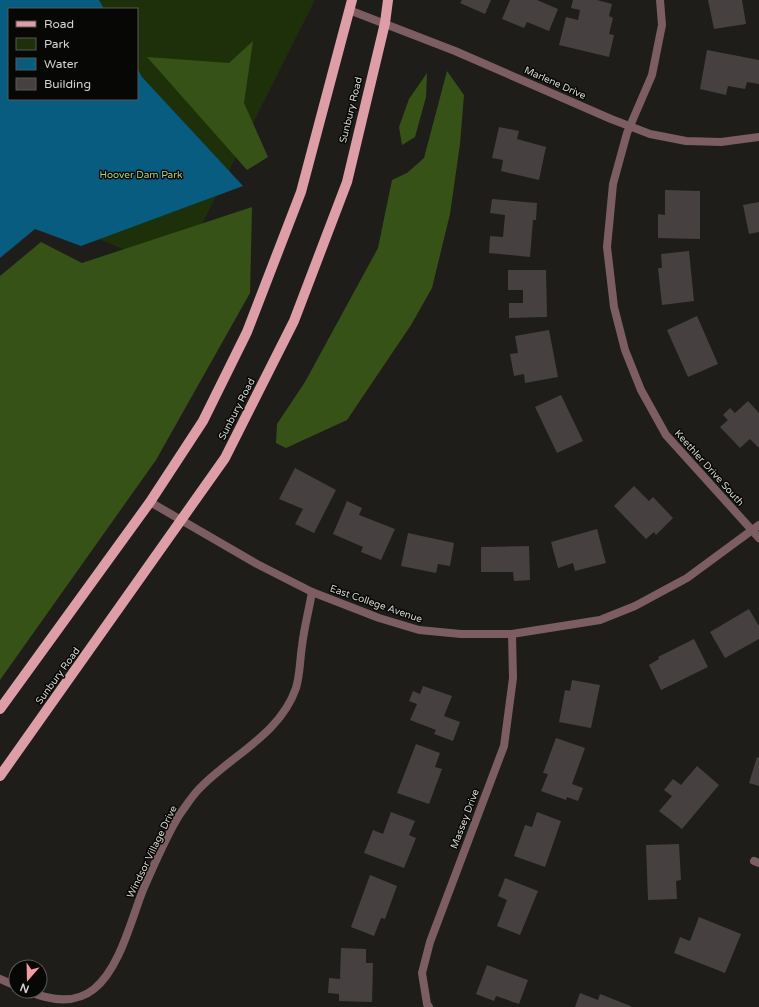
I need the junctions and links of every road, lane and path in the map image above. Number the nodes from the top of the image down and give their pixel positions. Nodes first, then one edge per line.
1 (388, 0) edge
2 (660, 0) edge
3 (350, 5) edge
4 (384, 23) junction
5 (630, 125) junction
6 (759, 137) edge
7 (150, 502) junction
8 (182, 520) junction
9 (759, 525) edge
10 (752, 530) junction
11 (759, 538) edge
12 (312, 592) junction
13 (512, 634) junction
14 (0, 709) edge
15 (0, 776) edge
16 (48, 999) edge
17 (430, 1007) edge

1 - 4 main road, Sunbury Road
2 - 5 street, Keethler Drive South
3 - 4 street, Marlene Drive
3 - 7 main road
4 - 5 street, Marlene Drive
4 - 8 main road, Sunbury Road
5 - 6 street, Marlene Drive
5 - 10 street, Keethler Drive South
7 - 8 street, East College Avenue
7 - 14 main road
8 - 12 street, East College Avenue
8 - 15 main road, Sunbury Road
9 - 10 street, East College Avenue
10 - 11 street, Keethler Drive South
10 - 13 street, East College Avenue
12 - 13 street, East College Avenue
12 - 16 street, Windsor Village Drive
13 - 17 street, Massey Drive

